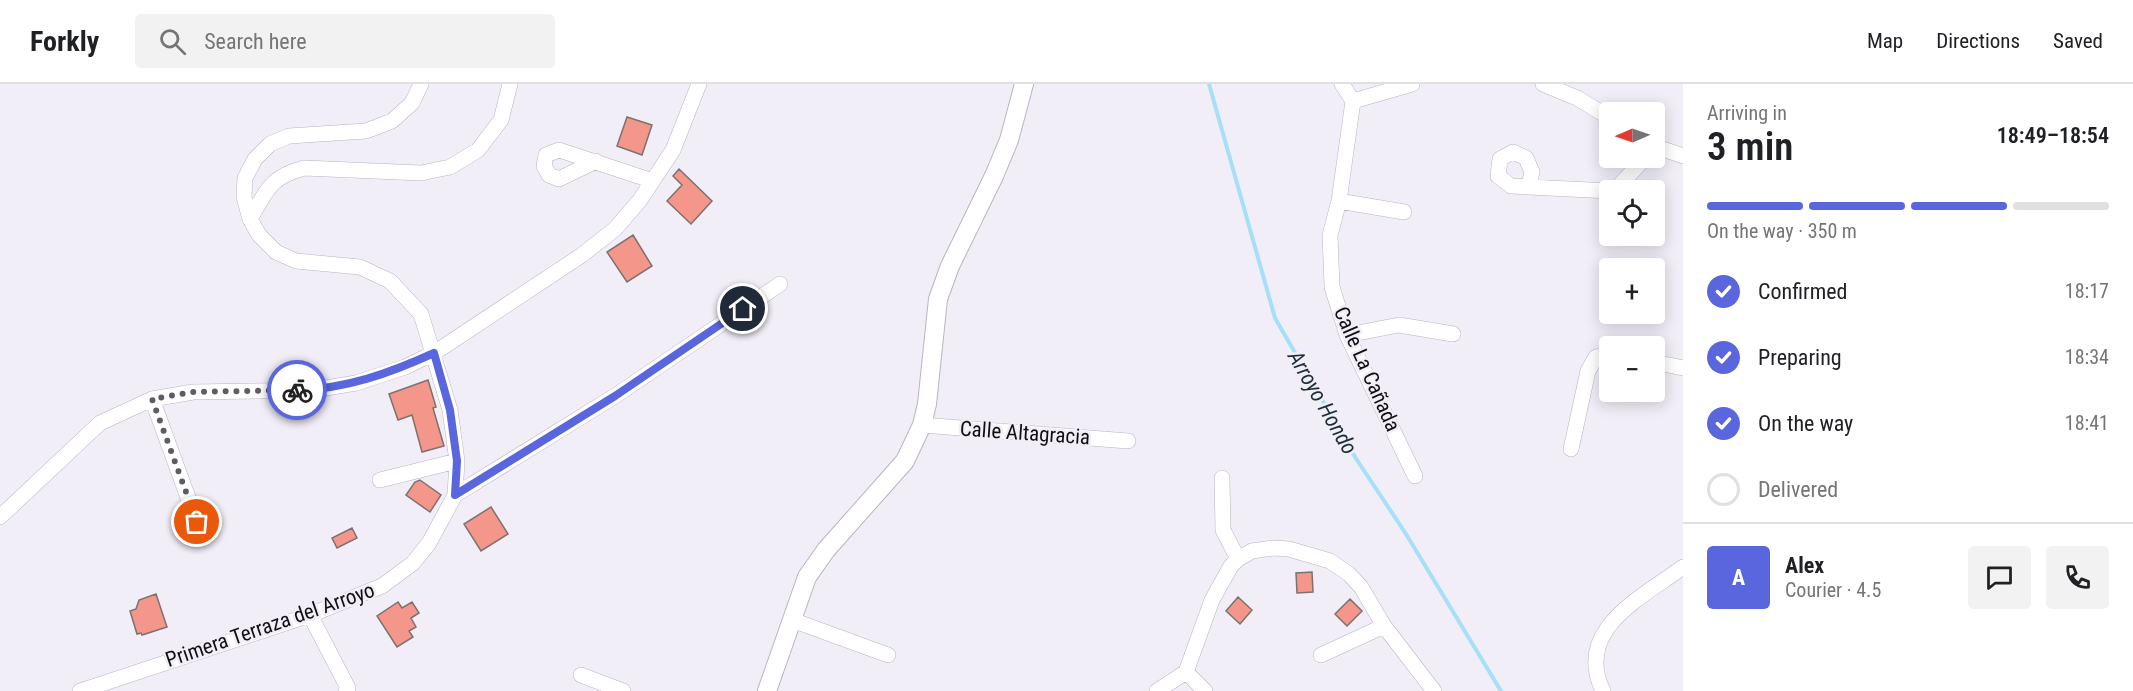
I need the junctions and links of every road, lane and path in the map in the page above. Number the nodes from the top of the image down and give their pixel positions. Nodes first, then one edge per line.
1 (421, 84) edge
2 (510, 84) edge
3 (699, 84) edge
4 (1024, 84) edge
5 (1342, 84) edge
6 (1412, 84) edge
7 (1543, 84) edge
8 (1353, 101) junction
9 (1599, 111) edge
10 (1665, 150) edge
11 (1683, 156) edge
12 (596, 161) dead end
13 (1636, 168) edge
14 (1624, 180) edge
15 (653, 181) junction
16 (1528, 186) dead end
17 (1599, 189) edge
18 (1339, 201) junction
19 (1404, 212) dead end
20 (250, 219) junction
21 (780, 284) dead end
22 (1453, 334) dead end
23 (1347, 335) junction
24 (434, 353) junction
25 (1599, 356) edge
26 (1665, 364) edge
27 (1683, 368) edge
28 (152, 399) junction
29 (922, 425) junction
30 (1128, 441) dead end
31 (1571, 449) dead end
32 (457, 461) junction
33 (1415, 476) dead end
34 (1222, 478) dead end
35 (380, 480) dead end
36 (455, 495) junction
37 (0, 517) edge
38 (197, 522) dead end
39 (1238, 559) junction
40 (1683, 567) edge
41 (310, 615) junction
42 (792, 620) junction
43 (1384, 626) junction
44 (888, 655) dead end
45 (1321, 655) dead end
46 (1186, 672) junction
47 (581, 675) dead end
48 (80, 691) edge
49 (346, 691) edge
50 (623, 691) edge
51 (767, 691) edge
52 (1157, 691) edge
53 (1205, 691) edge
54 (1434, 691) edge
55 (1603, 691) edge

1 - 20 street
2 - 20 street
3 - 15 street
4 - 29 main road
5 - 8 street
6 - 8 street
7 - 9 street
8 - 18 street, Calle La Cañada
10 - 11 street
12 - 15 street
13 - 14 street
15 - 24 street
16 - 17 street
18 - 19 street
18 - 23 street, Calle La Cañada
20 - 24 street, Primera Terraza del Arroyo
21 - 36 street
22 - 23 street
23 - 33 street, Calle La Cañada
24 - 28 street
24 - 32 street, Primera Terraza del Arroyo
25 - 31 street
26 - 27 street
28 - 37 street
28 - 38 street
29 - 30 street, Calle Altagracia
29 - 42 main road
32 - 35 street
32 - 36 street, Primera Terraza del Arroyo
34 - 39 street
36 - 41 street, Primera Terraza del Arroyo
39 - 43 street
39 - 46 street
40 - 55 street
41 - 48 street, Primera Terraza del Arroyo
41 - 49 street
42 - 44 street
42 - 51 main road
43 - 45 street
43 - 54 street
46 - 52 street
46 - 53 street
47 - 50 street

